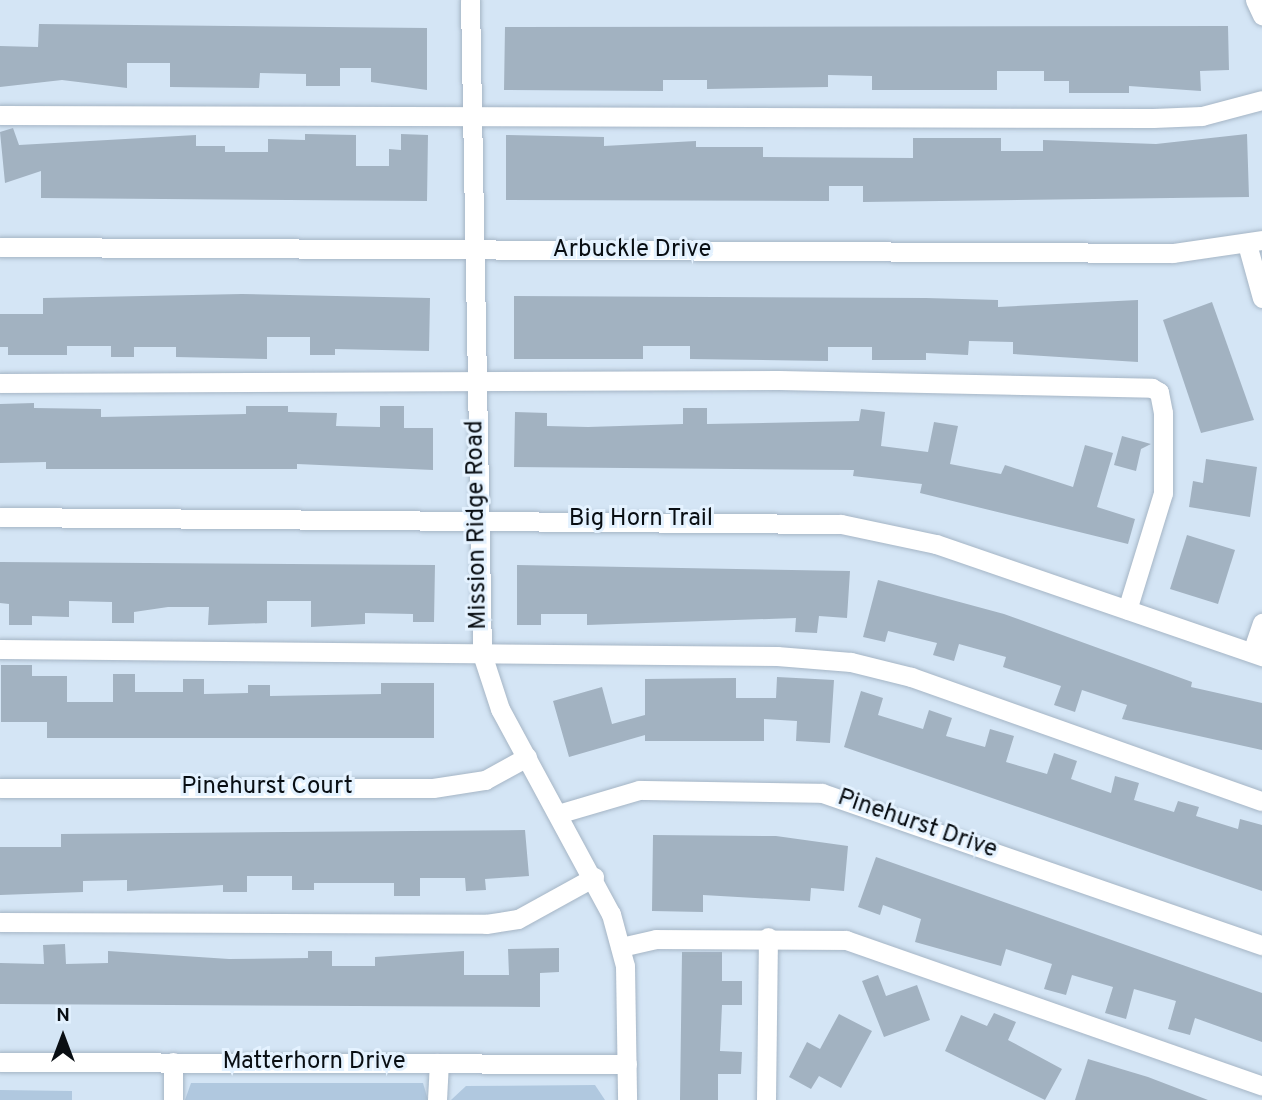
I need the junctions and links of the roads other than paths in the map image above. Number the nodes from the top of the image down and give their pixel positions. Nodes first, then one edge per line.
1 (470, 0) edge
2 (1255, 0) edge
3 (1262, 15) edge
4 (1262, 100) edge
5 (0, 115) edge
6 (470, 117) junction
7 (1254, 242) edge
8 (0, 247) edge
9 (472, 250) junction
10 (1262, 298) edge
11 (0, 383) edge
12 (474, 385) junction
13 (0, 517) edge
14 (476, 520) junction
15 (1127, 610) junction
16 (1262, 623) edge
17 (0, 649) edge
18 (482, 654) junction
19 (1257, 654) edge
20 (527, 757) junction
21 (0, 788) edge
22 (1262, 801) edge
23 (561, 813) junction
24 (594, 877) junction
25 (0, 922) edge
26 (768, 937) junction
27 (1262, 945) edge
28 (621, 947) junction
29 (0, 1062) edge
30 (173, 1062) junction
31 (439, 1063) junction
32 (627, 1064) junction
33 (1262, 1086) edge
34 (173, 1100) edge
35 (437, 1100) edge
36 (627, 1100) edge
37 (766, 1100) edge

1 - 6 street, Mission Ridge Road
2 - 3 street
4 - 6 street
5 - 6 street
6 - 9 street, Mission Ridge Road
7 - 9 street, Arbuckle Drive
7 - 10 street
8 - 9 street, Arbuckle Drive
9 - 12 street, Mission Ridge Road
11 - 12 street
12 - 14 street, Mission Ridge Road
12 - 15 street
13 - 14 street, Big Horn Trail
14 - 15 street, Big Horn Trail
14 - 18 street, Mission Ridge Road
15 - 19 street, Big Horn Trail
16 - 19 street
17 - 18 street
18 - 20 street, Mission Ridge Road
18 - 22 street
20 - 21 street, Pinehurst Court
20 - 23 street, Mission Ridge Road
23 - 24 street, Mission Ridge Road
23 - 27 street, Pinehurst Drive
24 - 25 street
24 - 28 street, Mission Ridge Road
26 - 28 street
26 - 33 street
26 - 37 street
28 - 32 street, Mission Ridge Road
29 - 30 street, Matterhorn Drive
30 - 31 street, Matterhorn Drive
30 - 34 street
31 - 32 street, Matterhorn Drive
31 - 35 street
32 - 36 street, Mission Ridge Road

